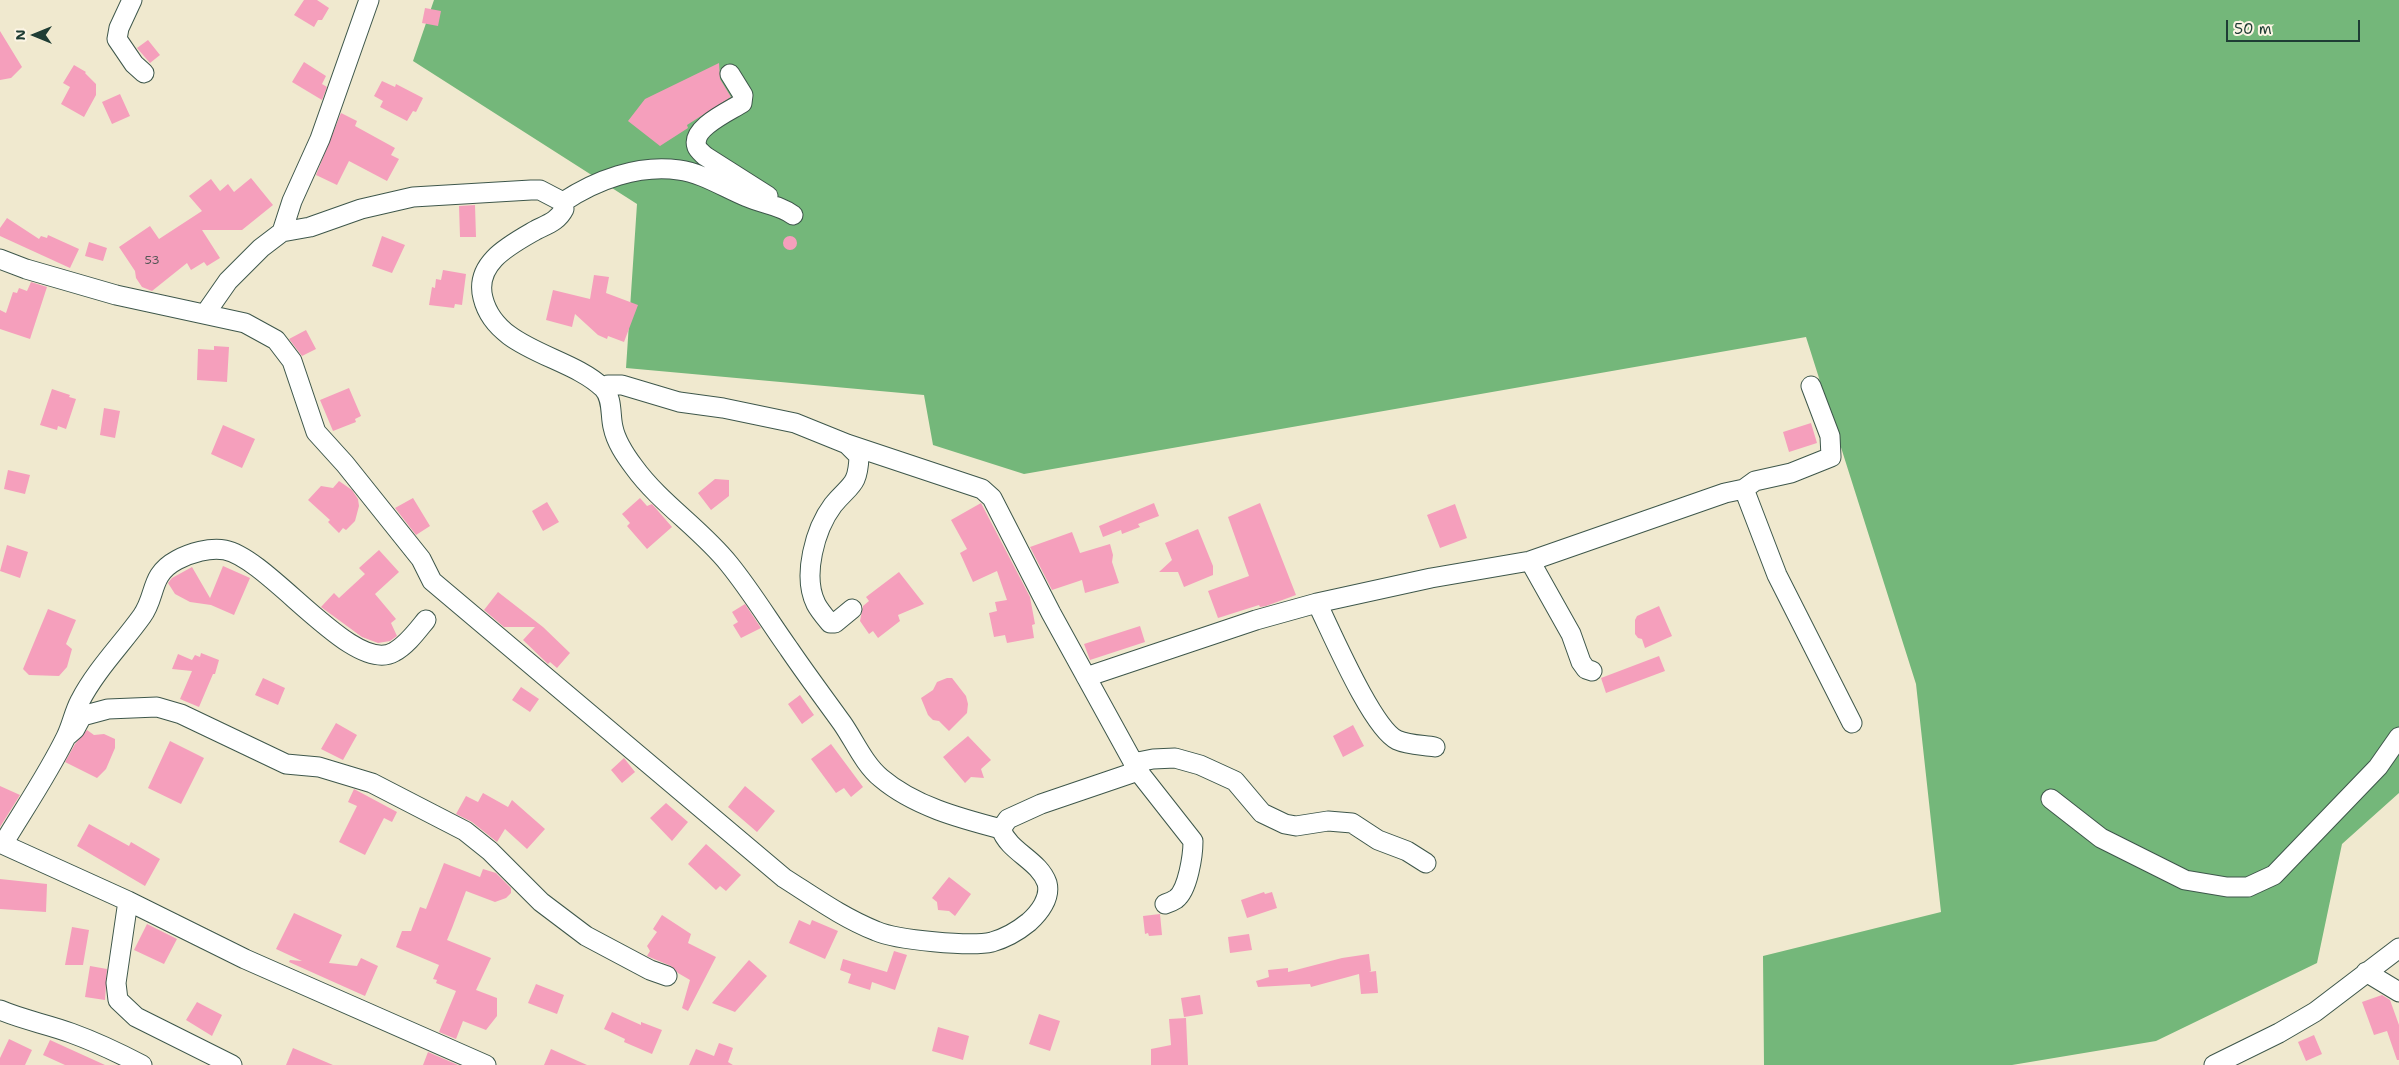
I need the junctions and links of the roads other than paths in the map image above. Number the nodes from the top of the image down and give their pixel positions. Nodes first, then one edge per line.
1 (132, 0) edge
2 (369, 0) edge
3 (144, 73) dead end
4 (730, 74) dead end
5 (563, 202) junction
6 (282, 232) junction
7 (0, 259) edge
8 (205, 314) junction
9 (1811, 386) dead end
10 (603, 388) junction
11 (847, 444) junction
12 (1744, 489) junction
13 (1530, 561) junction
14 (1317, 602) junction
15 (852, 609) dead end
16 (426, 620) dead end
17 (1592, 671) dead end
18 (1086, 677) junction
19 (1852, 722) dead end
20 (67, 736) junction
21 (2399, 737) edge
22 (1435, 747) dead end
23 (1136, 767) junction
24 (2051, 799) dead end
25 (1001, 829) junction
26 (1, 844) edge
27 (1426, 863) dead end
28 (128, 901) junction
29 (1165, 904) dead end
30 (2399, 948) edge
31 (2366, 972) junction
32 (667, 976) dead end
33 (2399, 992) edge
34 (0, 1010) edge
35 (142, 1065) edge
36 (232, 1065) edge
37 (486, 1065) edge
38 (2214, 1065) edge

1 - 3 street
2 - 6 street
4 - 5 street
5 - 6 street
5 - 10 street
6 - 8 street
7 - 8 street
8 - 25 street
9 - 12 street
10 - 11 street
10 - 25 street
11 - 15 street
11 - 18 street
12 - 13 street
12 - 19 street
13 - 14 street
13 - 17 street
14 - 18 street
14 - 22 street
16 - 20 street
18 - 23 street
20 - 26 street
20 - 32 street
21 - 24 street
23 - 25 street
23 - 27 street
23 - 29 street
26 - 28 street
28 - 36 street
28 - 37 street
30 - 31 street
31 - 33 street
31 - 38 street
34 - 35 street

